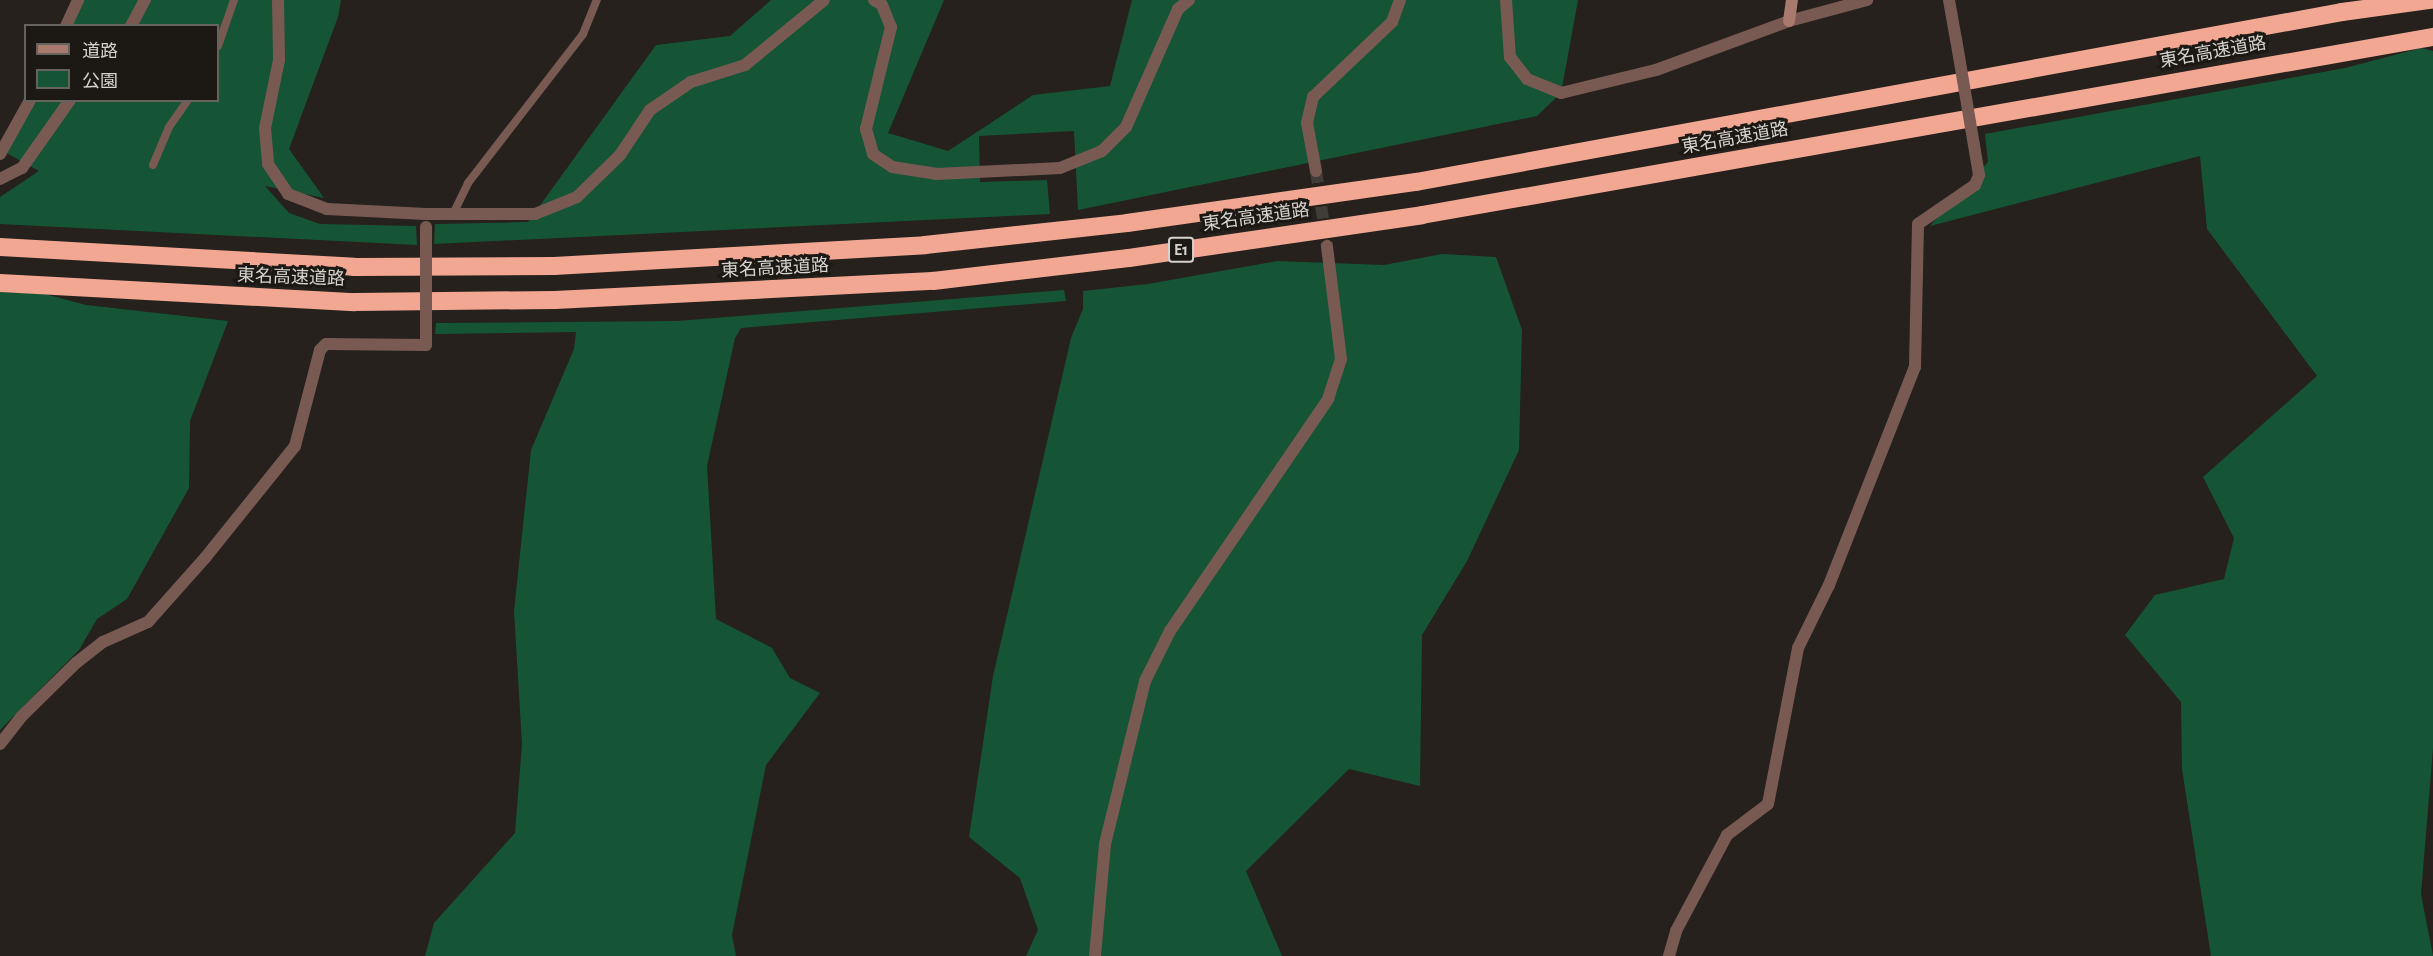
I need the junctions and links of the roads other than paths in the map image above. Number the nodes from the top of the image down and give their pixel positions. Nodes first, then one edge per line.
1 (78, 0) edge
2 (146, 0) edge
3 (234, 0) edge
4 (278, 0) edge
5 (597, 0) edge
6 (824, 0) edge
7 (874, 0) edge
8 (1189, 0) edge
9 (1400, 0) edge
10 (1506, 0) edge
11 (1792, 0) edge
12 (1867, 0) edge
13 (1949, 0) edge
14 (2430, 0) edge
15 (1789, 21) junction
16 (67, 24) edge
17 (132, 24) edge
18 (2433, 37) edge
19 (219, 43) edge
20 (29, 102) edge
21 (69, 102) edge
22 (187, 102) edge
23 (0, 154) edge
24 (153, 165) dead end
25 (1316, 171) tunnel mouth
26 (0, 179) edge
27 (454, 212) junction
28 (426, 221) junction
29 (1327, 246) tunnel mouth
30 (0, 247) edge
31 (0, 283) edge
32 (0, 744) edge
33 (1095, 956) edge
34 (1670, 956) edge

1 - 16 street
2 - 17 street
3 - 19 lane
4 - 28 street
5 - 27 lane
6 - 27 street
7 - 8 street
9 - 25 street
10 - 15 street
11 - 15 street
12 - 15 street
13 - 34 street, bridge
14 - 30 highway, 東名高速道路 / E1
18 - 31 highway, 東名高速道路 / E1
20 - 23 street
21 - 26 street
22 - 24 lane
27 - 28 street
28 - 32 street, bridge
29 - 33 street

